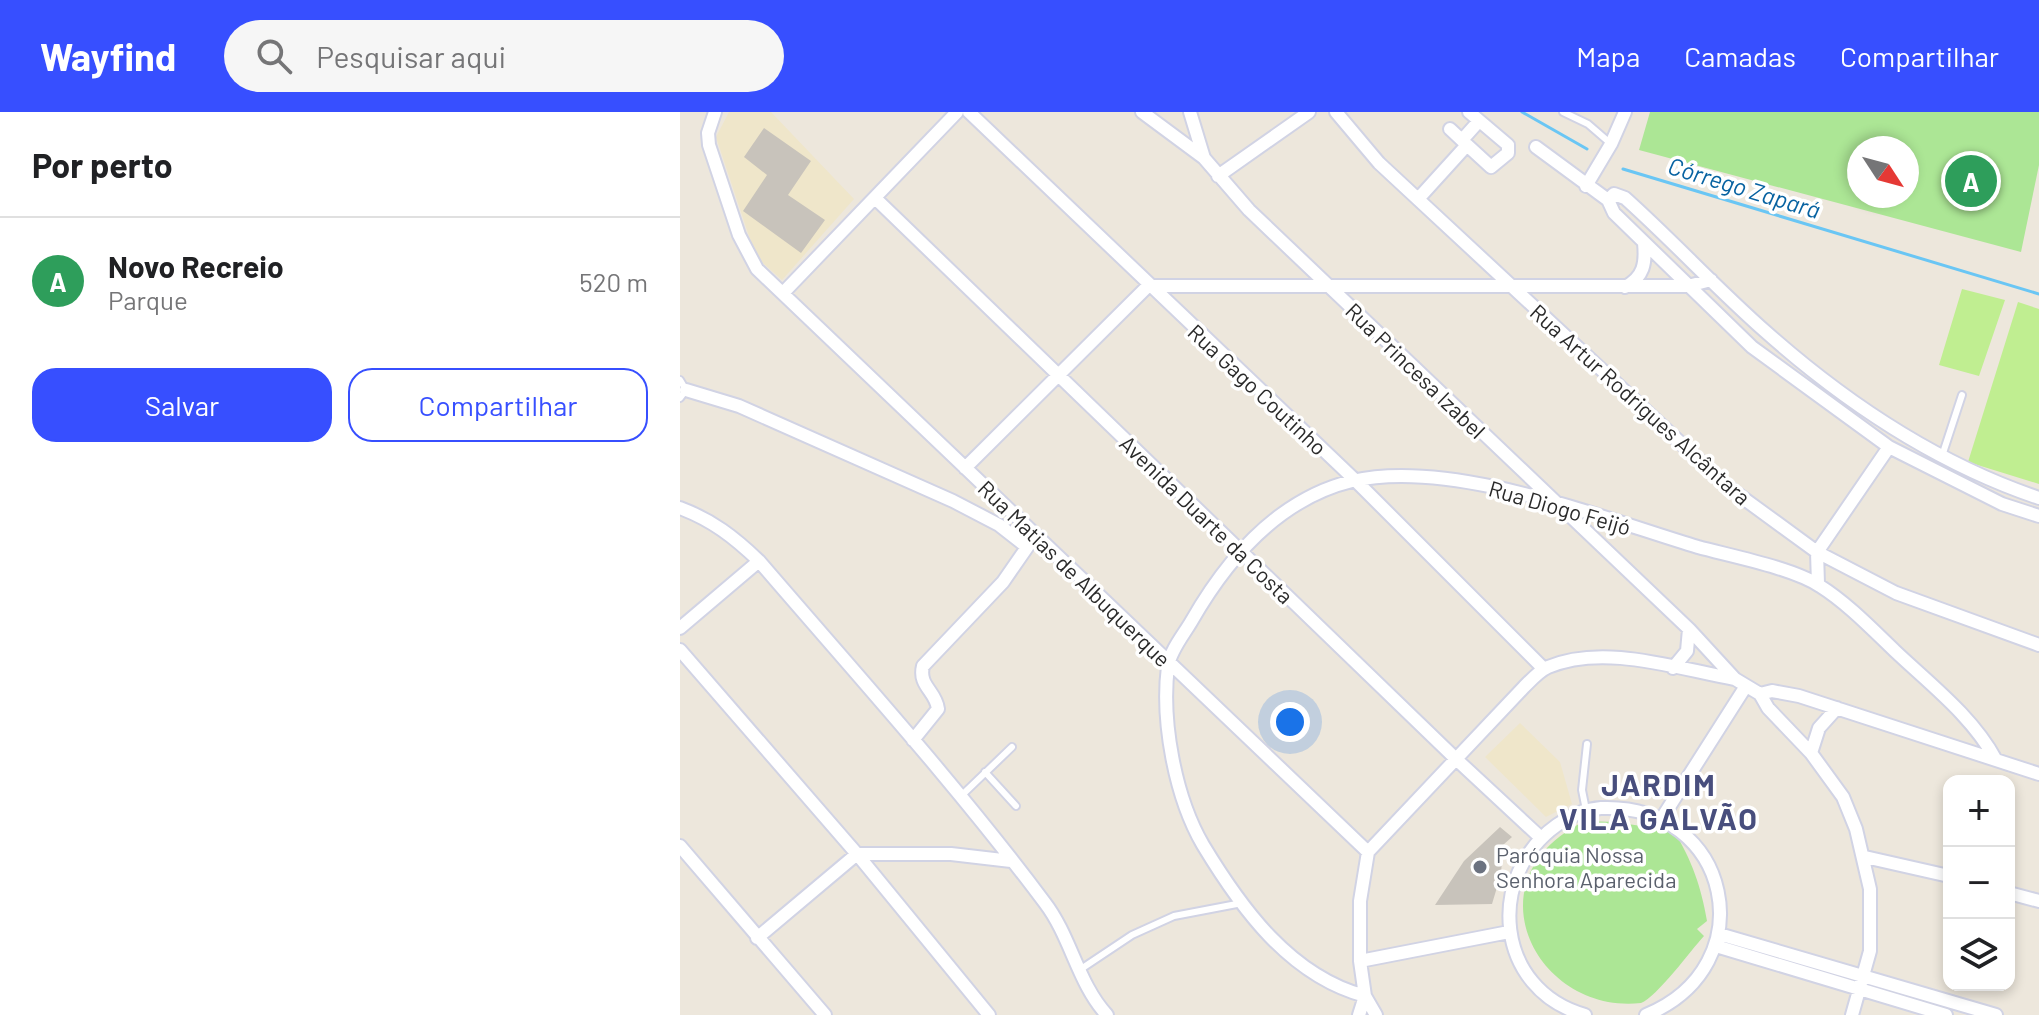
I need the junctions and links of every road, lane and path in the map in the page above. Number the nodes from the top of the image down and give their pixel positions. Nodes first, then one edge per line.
1 (715, 112) edge
2 (957, 112) edge
3 (969, 112) edge
4 (1142, 112) edge
5 (1190, 112) edge
6 (1309, 112) edge
7 (1336, 112) edge
8 (1563, 112) edge
9 (1625, 112) edge
10 (1474, 116) edge
11 (1450, 129) dead end
12 (1464, 142) junction
13 (1611, 144) junction
14 (1536, 147) dead end
15 (1204, 158) junction
16 (1218, 176) junction
17 (1586, 186) junction
18 (875, 198) junction
19 (1418, 199) junction
20 (1608, 200) junction
21 (1644, 243) junction
22 (1711, 280) junction
23 (1148, 286) junction
24 (1688, 286) junction
25 (1329, 287) junction
26 (1513, 287) junction
27 (1625, 287) junction
28 (784, 292) junction
29 (1798, 357) junction
30 (1787, 372) junction
31 (1059, 375) junction
32 (682, 389) edge
33 (1962, 395) dead end
34 (1889, 447) junction
35 (1942, 456) junction
36 (965, 468) junction
37 (1355, 480) junction
38 (2039, 498) edge
39 (1558, 506) junction
40 (680, 508) edge
41 (2039, 516) edge
42 (1031, 542) junction
43 (1239, 550) junction
44 (1817, 552) junction
45 (759, 561) junction
46 (1818, 584) junction
47 (680, 628) edge
48 (1689, 629) junction
49 (2039, 645) edge
50 (680, 650) edge
51 (1168, 663) junction
52 (1673, 668) junction
53 (1544, 669) junction
54 (1741, 683) junction
55 (1760, 694) junction
56 (1837, 708) junction
57 (1974, 725) junction
58 (913, 740) junction
59 (1587, 744) dead end
60 (1012, 747) dead end
61 (1969, 751) junction
62 (1811, 753) junction
63 (1456, 759) junction
64 (1996, 760) junction
65 (985, 772) junction
66 (2039, 774) edge
67 (960, 797) junction
68 (1016, 806) dead end
69 (1586, 810) junction
70 (1662, 818) junction
71 (1540, 837) junction
72 (680, 846) edge
73 (1368, 852) junction
74 (857, 854) junction
75 (1865, 857) junction
76 (1011, 861) junction
77 (1943, 875) edge
78 (2015, 895) edge
79 (2039, 901) edge
80 (1242, 903) junction
81 (1509, 932) junction
82 (757, 938) junction
83 (1717, 940) junction
84 (1360, 961) junction
85 (1081, 969) junction
86 (1861, 973) junction
87 (1856, 989) junction
88 (1365, 996) junction
89 (825, 1015) edge
90 (989, 1015) edge
91 (1107, 1015) edge
92 (1359, 1015) edge
93 (1376, 1015) edge
94 (1585, 1015) edge
95 (1646, 1015) edge
96 (1849, 1015) edge
97 (1946, 1015) edge
98 (1996, 1015) edge

1 - 28 street, Rua Matias de Albuquerque
2 - 18 street
3 - 23 street, Rua Gago Coutinho
4 - 15 street, Rua Princesa Izabel
5 - 15 street
6 - 16 street
7 - 19 street, Rua Artur Rodrigues Alcântara
8 - 13 lane
9 - 13 street
10 - 12 street
10 - 12 street
11 - 12 street
12 - 19 street
13 - 17 street
14 - 17 street
15 - 16 street, Rua Princesa Izabel
16 - 25 street, Rua Princesa Izabel
17 - 20 street
18 - 28 street
18 - 31 street, Avenida Duarte da Costa
19 - 26 street, Rua Artur Rodrigues Alcântara
20 - 21 street
20 - 22 street
21 - 24 street
21 - 27 street
22 - 24 street
22 - 29 street
23 - 25 street
23 - 31 street
23 - 37 street, Rua Gago Coutinho
24 - 27 street
24 - 30 street
25 - 26 street
25 - 39 street, Rua Princesa Izabel
26 - 27 street
26 - 44 street, Rua Artur Rodrigues Alcântara
28 - 36 street, Rua Matias de Albuquerque
29 - 30 street
29 - 35 street
30 - 34 street
31 - 36 street
31 - 43 street, Avenida Duarte da Costa
32 - 42 street
33 - 35 lane
34 - 41 street
34 - 44 street
35 - 38 street
36 - 42 street, Rua Matias de Albuquerque
37 - 39 street, Rua Diogo Feijó
37 - 43 street, Rua Diogo Feijó
37 - 53 street, Rua Gago Coutinho
39 - 46 street, Rua Diogo Feijó
39 - 48 street, Rua Princesa Izabel
40 - 45 street
42 - 51 street, Rua Matias de Albuquerque
42 - 58 street
43 - 51 street, Rua Diogo Feijó
43 - 63 street, Avenida Duarte da Costa
44 - 46 street
44 - 49 street, Rua Artur Rodrigues Alcântara
45 - 47 street
45 - 58 street
46 - 57 street, Rua Diogo Feijó
48 - 52 street
48 - 54 street, Rua Princesa Izabel
50 - 74 street
51 - 73 street, Rua Matias de Albuquerque
51 - 80 street
52 - 53 street
52 - 54 street
53 - 63 street
54 - 55 street, Rua Princesa Izabel
54 - 70 street
55 - 56 street
55 - 62 street, Rua Princesa Izabel
56 - 61 street
56 - 62 street
57 - 61 street
57 - 64 street, Rua Diogo Feijó
58 - 67 street
59 - 69 lane
60 - 65 lane
61 - 64 street
62 - 75 street, Rua Princesa Izabel
63 - 71 street, Avenida Duarte da Costa
63 - 73 street
64 - 66 street
65 - 67 lane
65 - 68 lane
67 - 76 street
69 - 70 street
69 - 71 street
70 - 83 street
71 - 81 street
72 - 82 street
73 - 84 street
74 - 76 street
74 - 82 street
74 - 90 street
75 - 77 street
75 - 86 street, Rua Princesa Izabel
76 - 85 street
78 - 79 street
80 - 85 lane
80 - 88 street
81 - 84 street
81 - 94 street
82 - 89 street
83 - 86 street
83 - 87 street
83 - 95 street
84 - 88 street
85 - 91 street
86 - 87 street, Rua Princesa Izabel
86 - 98 street
87 - 96 street, Rua Princesa Izabel
87 - 97 street
88 - 92 street
88 - 93 street

